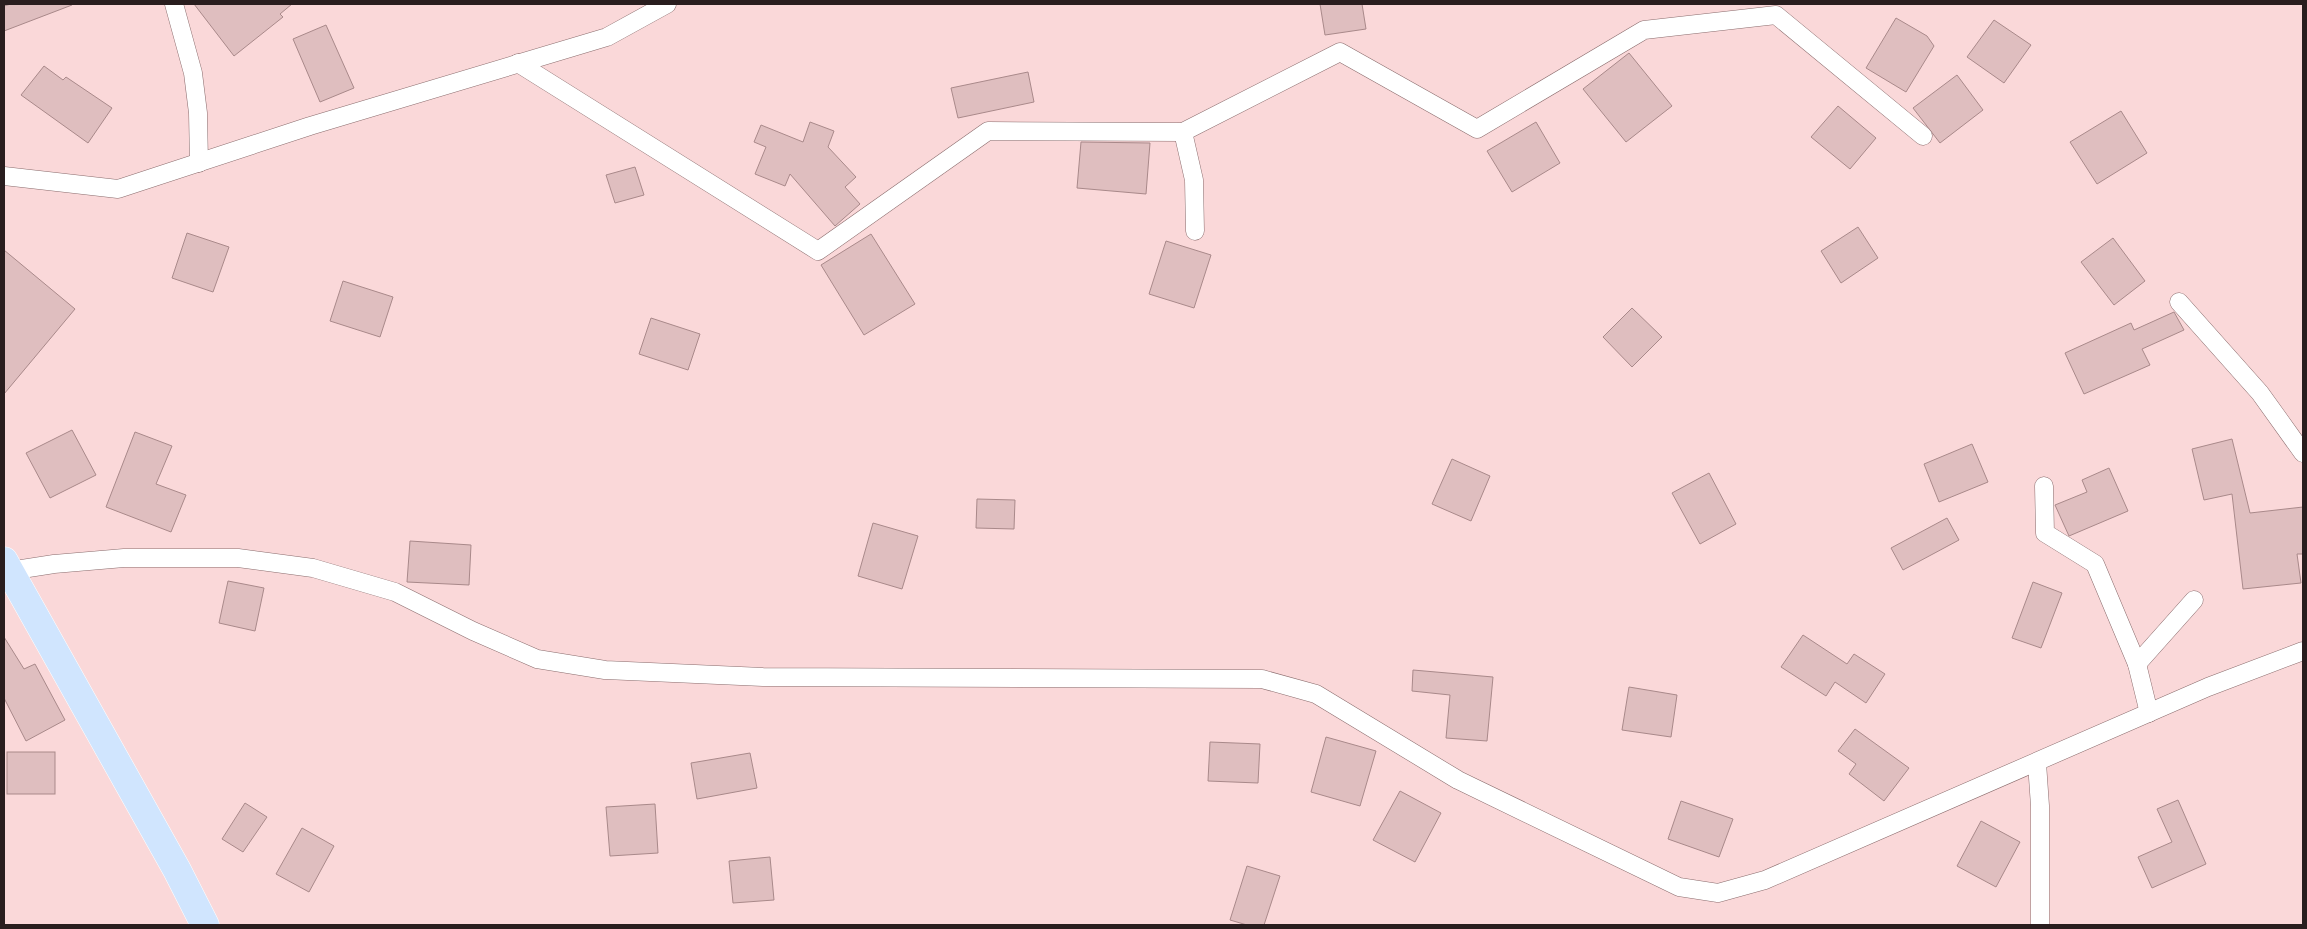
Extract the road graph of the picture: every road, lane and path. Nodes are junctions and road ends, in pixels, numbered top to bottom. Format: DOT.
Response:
graph roads {
  1 [pos="174,4"];
  2 [pos="667,4"];
  3 [pos="518,63"];
  4 [pos="1182,132"];
  5 [pos="1923,136"];
  6 [pos="199,163"];
  7 [pos="4,176"];
  8 [pos="1195,232"];
  9 [pos="2179,302"];
  10 [pos="2303,453"];
  11 [pos="2044,486"];
  12 [pos="6,566"];
  13 [pos="2194,600"];
  14 [pos="2303,651"];
  15 [pos="2137,664"];
  16 [pos="2149,713"];
  17 [pos="2037,763"];
  18 [pos="205,925"];
  19 [pos="2040,925"];
  1 -- 6 [label="street"];
  2 -- 3 [label="street"];
  3 -- 4 [label="street"];
  3 -- 6 [label="street"];
  4 -- 5 [label="street"];
  4 -- 8 [label="street"];
  6 -- 7 [label="street"];
  9 -- 10 [label="street"];
  11 -- 15 [label="street"];
  12 -- 17 [label="street"];
  12 -- 18 [label="main road"];
  13 -- 15 [label="street"];
  14 -- 16 [label="street"];
  15 -- 16 [label="street"];
  16 -- 17 [label="street"];
  17 -- 19 [label="street"];
}
